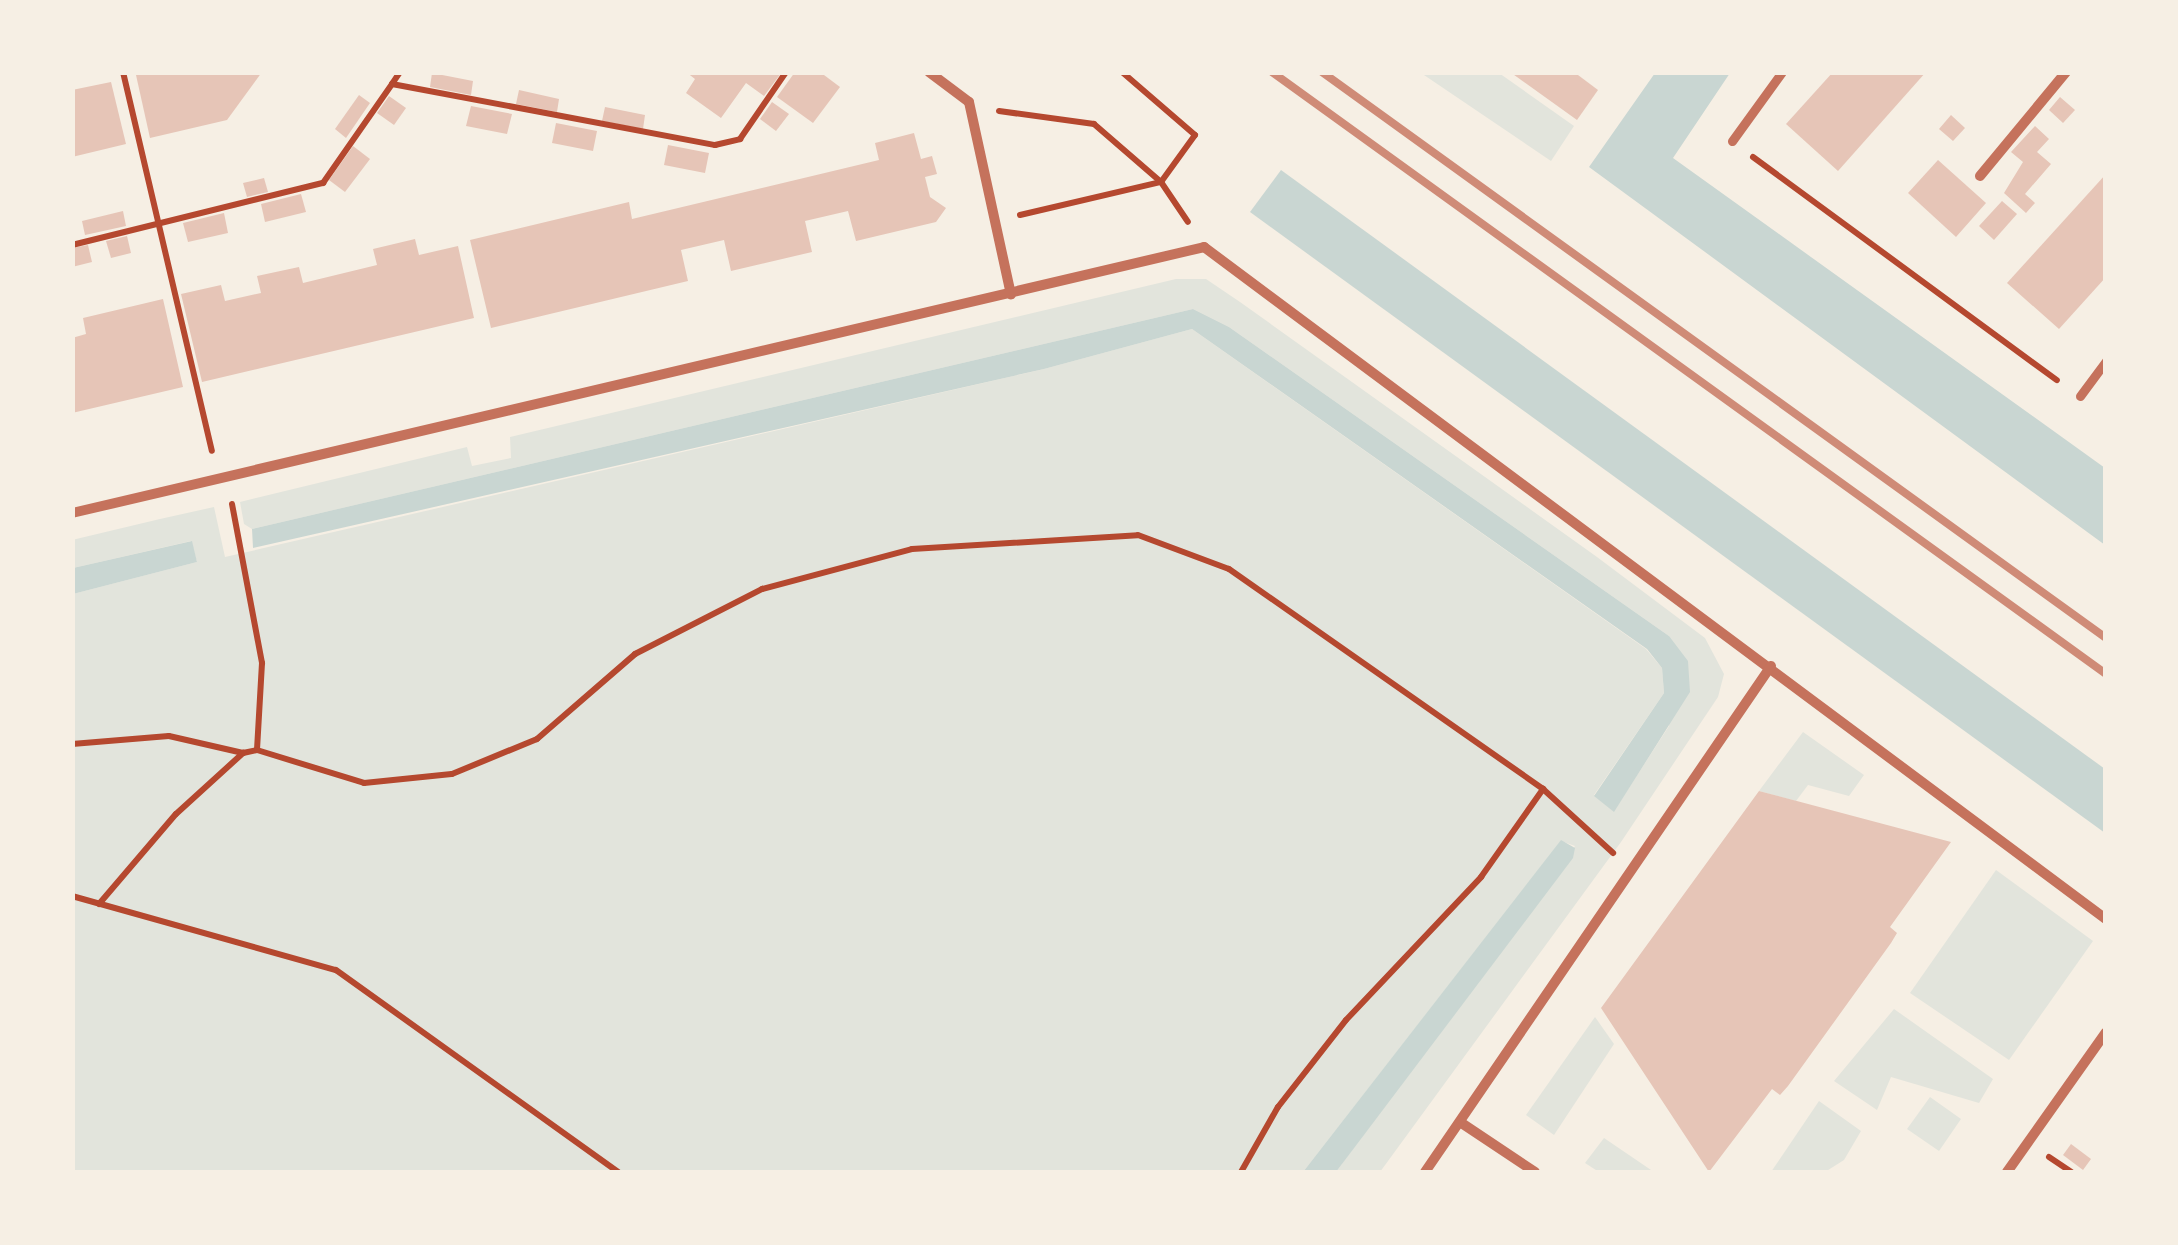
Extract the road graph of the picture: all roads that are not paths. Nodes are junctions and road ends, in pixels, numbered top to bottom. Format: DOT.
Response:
graph roads {
  1 [pos="928,72"];
  2 [pos="1782,72"];
  3 [pos="2066,72"];
  4 [pos="1732,142"];
  5 [pos="1980,176"];
  6 [pos="1011,294"];
  7 [pos="2106,361"];
  8 [pos="2080,396"];
  9 [pos="72,513"];
  10 [pos="1771,666"];
  11 [pos="2106,919"];
  12 [pos="2106,1032"];
  13 [pos="1460,1122"];
  14 [pos="1425,1172"];
  15 [pos="1534,1172"];
  16 [pos="2006,1172"];
  1 -- 6 [label="street"];
  2 -- 4 [label="street"];
  3 -- 5 [label="street"];
  6 -- 9 [label="street"];
  6 -- 10 [label="street"];
  7 -- 8 [label="street"];
  10 -- 11 [label="street"];
  10 -- 13 [label="street"];
  12 -- 16 [label="street"];
  13 -- 14 [label="street"];
  13 -- 15 [label="street"];
}
